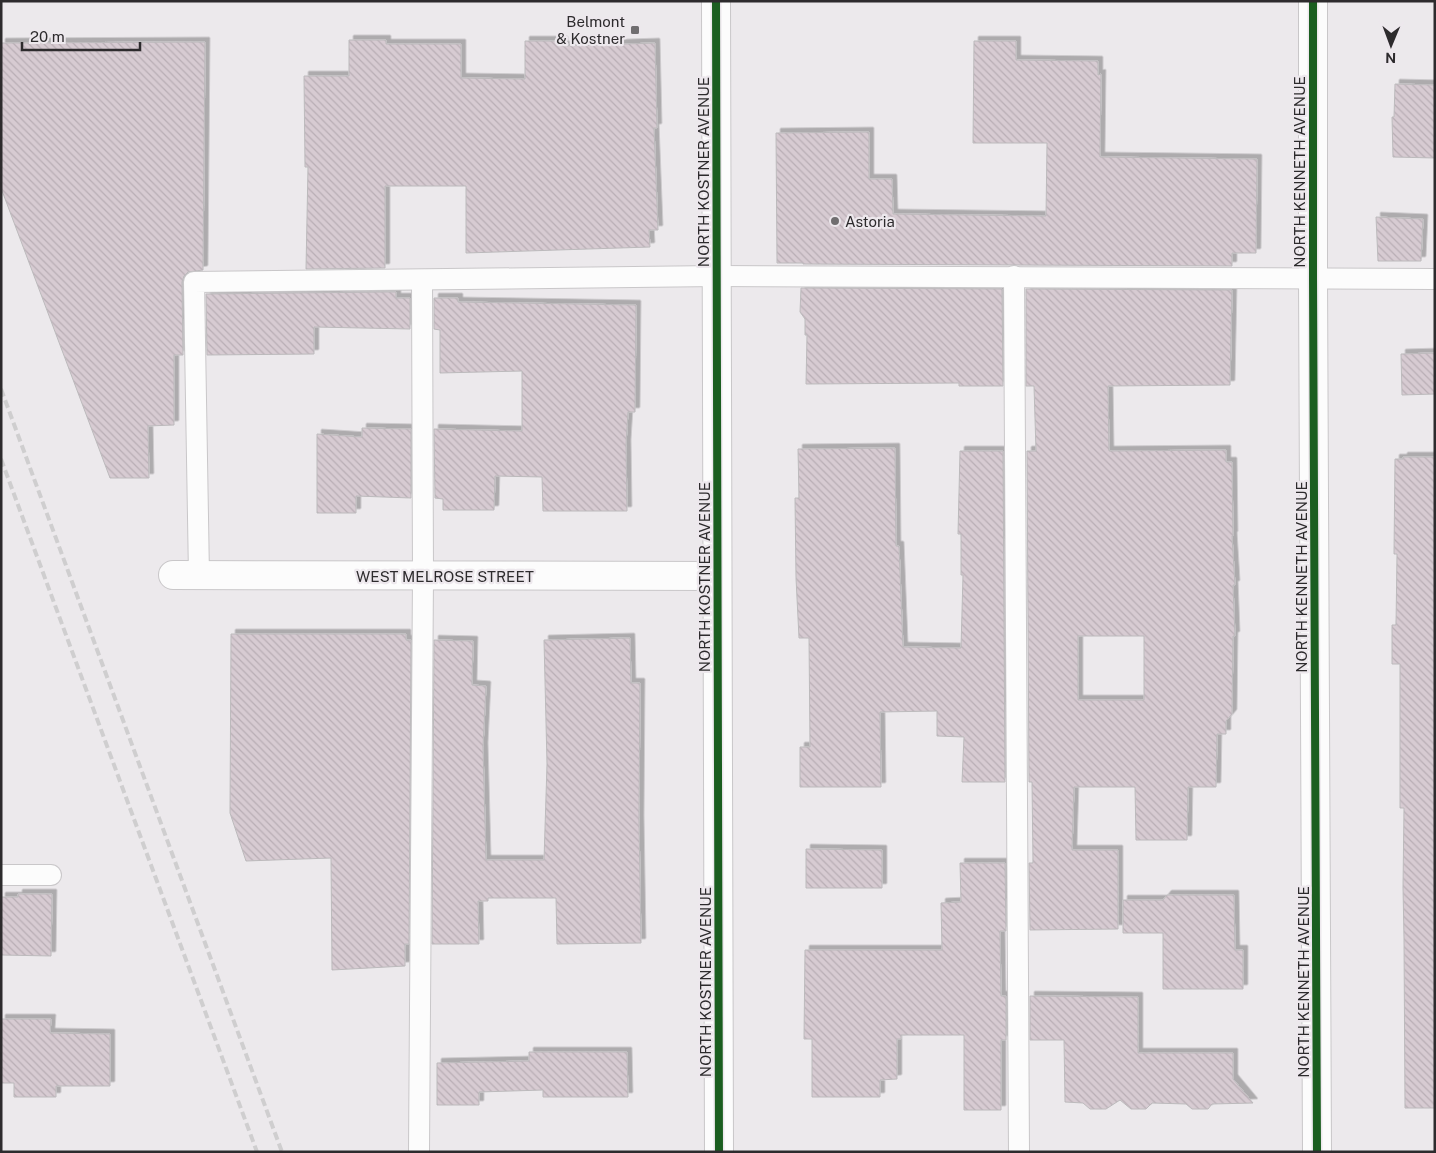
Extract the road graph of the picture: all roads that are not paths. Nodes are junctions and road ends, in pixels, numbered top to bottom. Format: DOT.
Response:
graph roads {
  1 [pos="716,1"];
  2 [pos="1313,1"];
  3 [pos="717,276"];
  4 [pos="1014,276"];
  5 [pos="1313,278"];
  6 [pos="1435,279"];
  7 [pos="422,280"];
  8 [pos="186,576"];
  9 [pos="423,576"];
  10 [pos="717,576"];
  11 [pos="1,875"];
  12 [pos="51,875"];
  13 [pos="419,1152"];
  14 [pos="719,1152"];
  15 [pos="1019,1152"];
  16 [pos="1317,1152"];
  1 -- 3 [label="street, NORTH KOSTNER AVENUE"];
  2 -- 5 [label="street, NORTH KENNETH AVENUE"];
  3 -- 4 [label="lane"];
  3 -- 7 [label="lane"];
  3 -- 10 [label="street, NORTH KOSTNER AVENUE"];
  4 -- 5 [label="lane"];
  4 -- 15 [label="lane"];
  5 -- 6 [label="lane"];
  5 -- 16 [label="street, NORTH KENNETH AVENUE"];
  7 -- 8 [label="lane"];
  7 -- 9 [label="lane"];
  8 -- 9 [label="street, WEST MELROSE STREET"];
  9 -- 10 [label="street, WEST MELROSE STREET"];
  9 -- 13 [label="lane"];
  10 -- 14 [label="street, NORTH KOSTNER AVENUE"];
  11 -- 12 [label="lane"];
}
